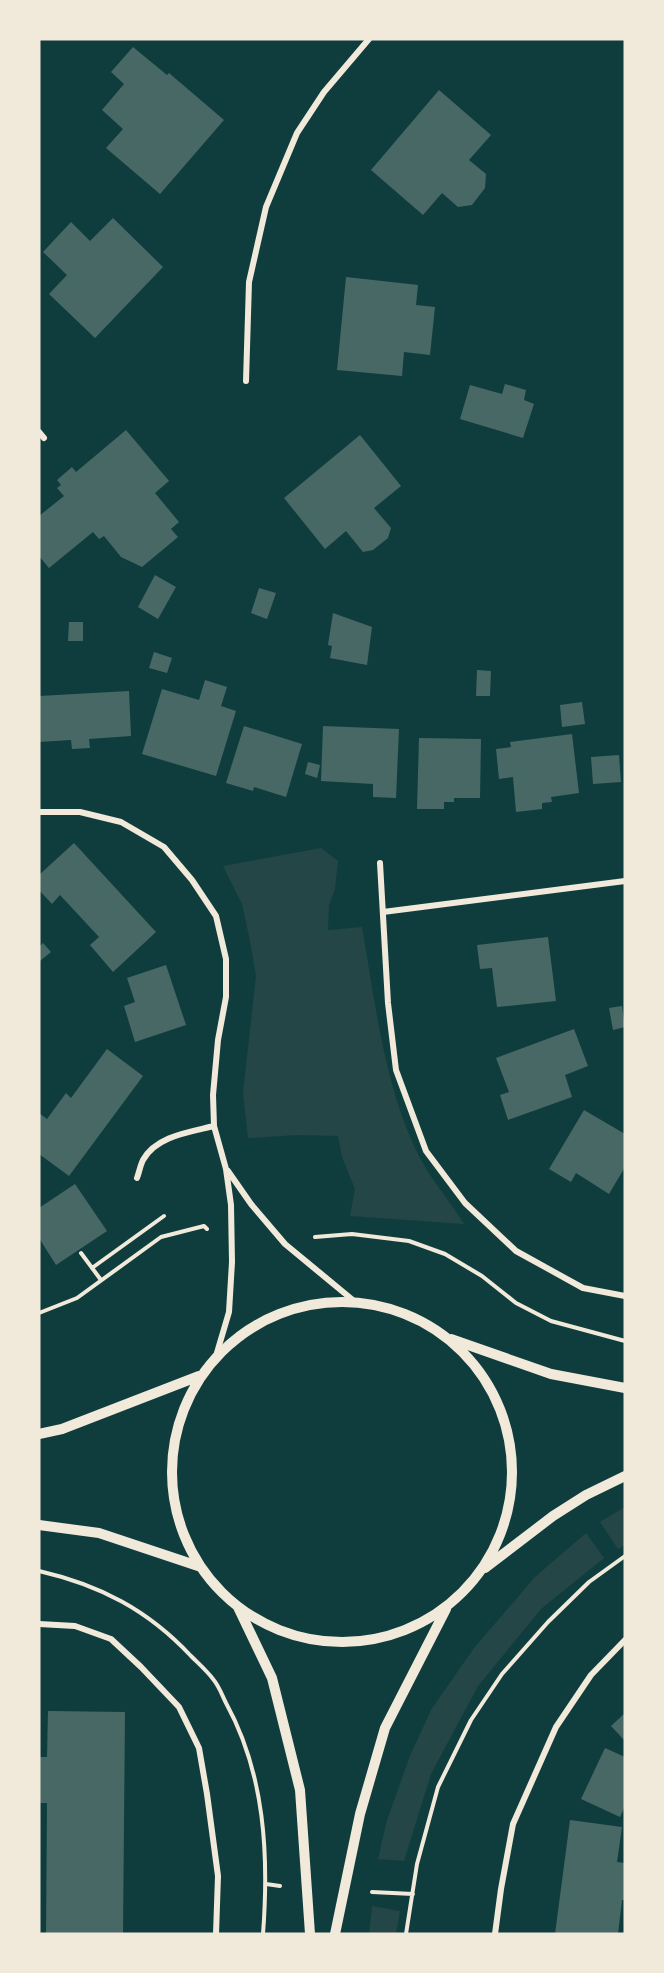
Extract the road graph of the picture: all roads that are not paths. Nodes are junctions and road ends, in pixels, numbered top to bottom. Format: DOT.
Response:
graph roads {
  1 [pos="369,39"];
  2 [pos="246,381"];
  3 [pos="39,432"];
  4 [pos="44,438"];
  5 [pos="39,812"];
  6 [pos="380,863"];
  7 [pos="625,881"];
  8 [pos="383,912"];
  9 [pos="214,1126"];
  10 [pos="226,1169"];
  11 [pos="137,1179"];
  12 [pos="625,1296"];
  13 [pos="354,1301"];
  14 [pos="448,1338"];
  15 [pos="216,1356"];
  16 [pos="199,1376"];
  17 [pos="625,1388"];
  18 [pos="39,1434"];
  19 [pos="625,1476"];
  20 [pos="39,1525"];
  21 [pos="201,1568"];
  22 [pos="482,1570"];
  23 [pos="238,1608"];
  24 [pos="446,1608"];
  25 [pos="39,1624"];
  26 [pos="625,1640"];
  27 [pos="216,1934"];
  28 [pos="310,1934"];
  29 [pos="334,1934"];
  30 [pos="495,1934"];
  1 -- 2 [label="street"];
  3 -- 4 [label="street"];
  5 -- 9 [label="street"];
  6 -- 8 [label="street"];
  7 -- 8 [label="street"];
  8 -- 12 [label="street"];
  9 -- 10 [label="street"];
  9 -- 11 [label="street"];
  10 -- 13 [label="street"];
  10 -- 15 [label="street"];
  13 -- 14 [label="street"];
  13 -- 15 [label="street"];
  14 -- 17 [label="street"];
  14 -- 22 [label="street"];
  15 -- 16 [label="street"];
  16 -- 18 [label="street"];
  16 -- 21 [label="street"];
  19 -- 22 [label="street"];
  20 -- 21 [label="street"];
  21 -- 23 [label="street"];
  22 -- 24 [label="street"];
  23 -- 24 [label="street"];
  23 -- 28 [label="street"];
  24 -- 29 [label="street"];
  25 -- 27 [label="street"];
  26 -- 30 [label="street"];
}
